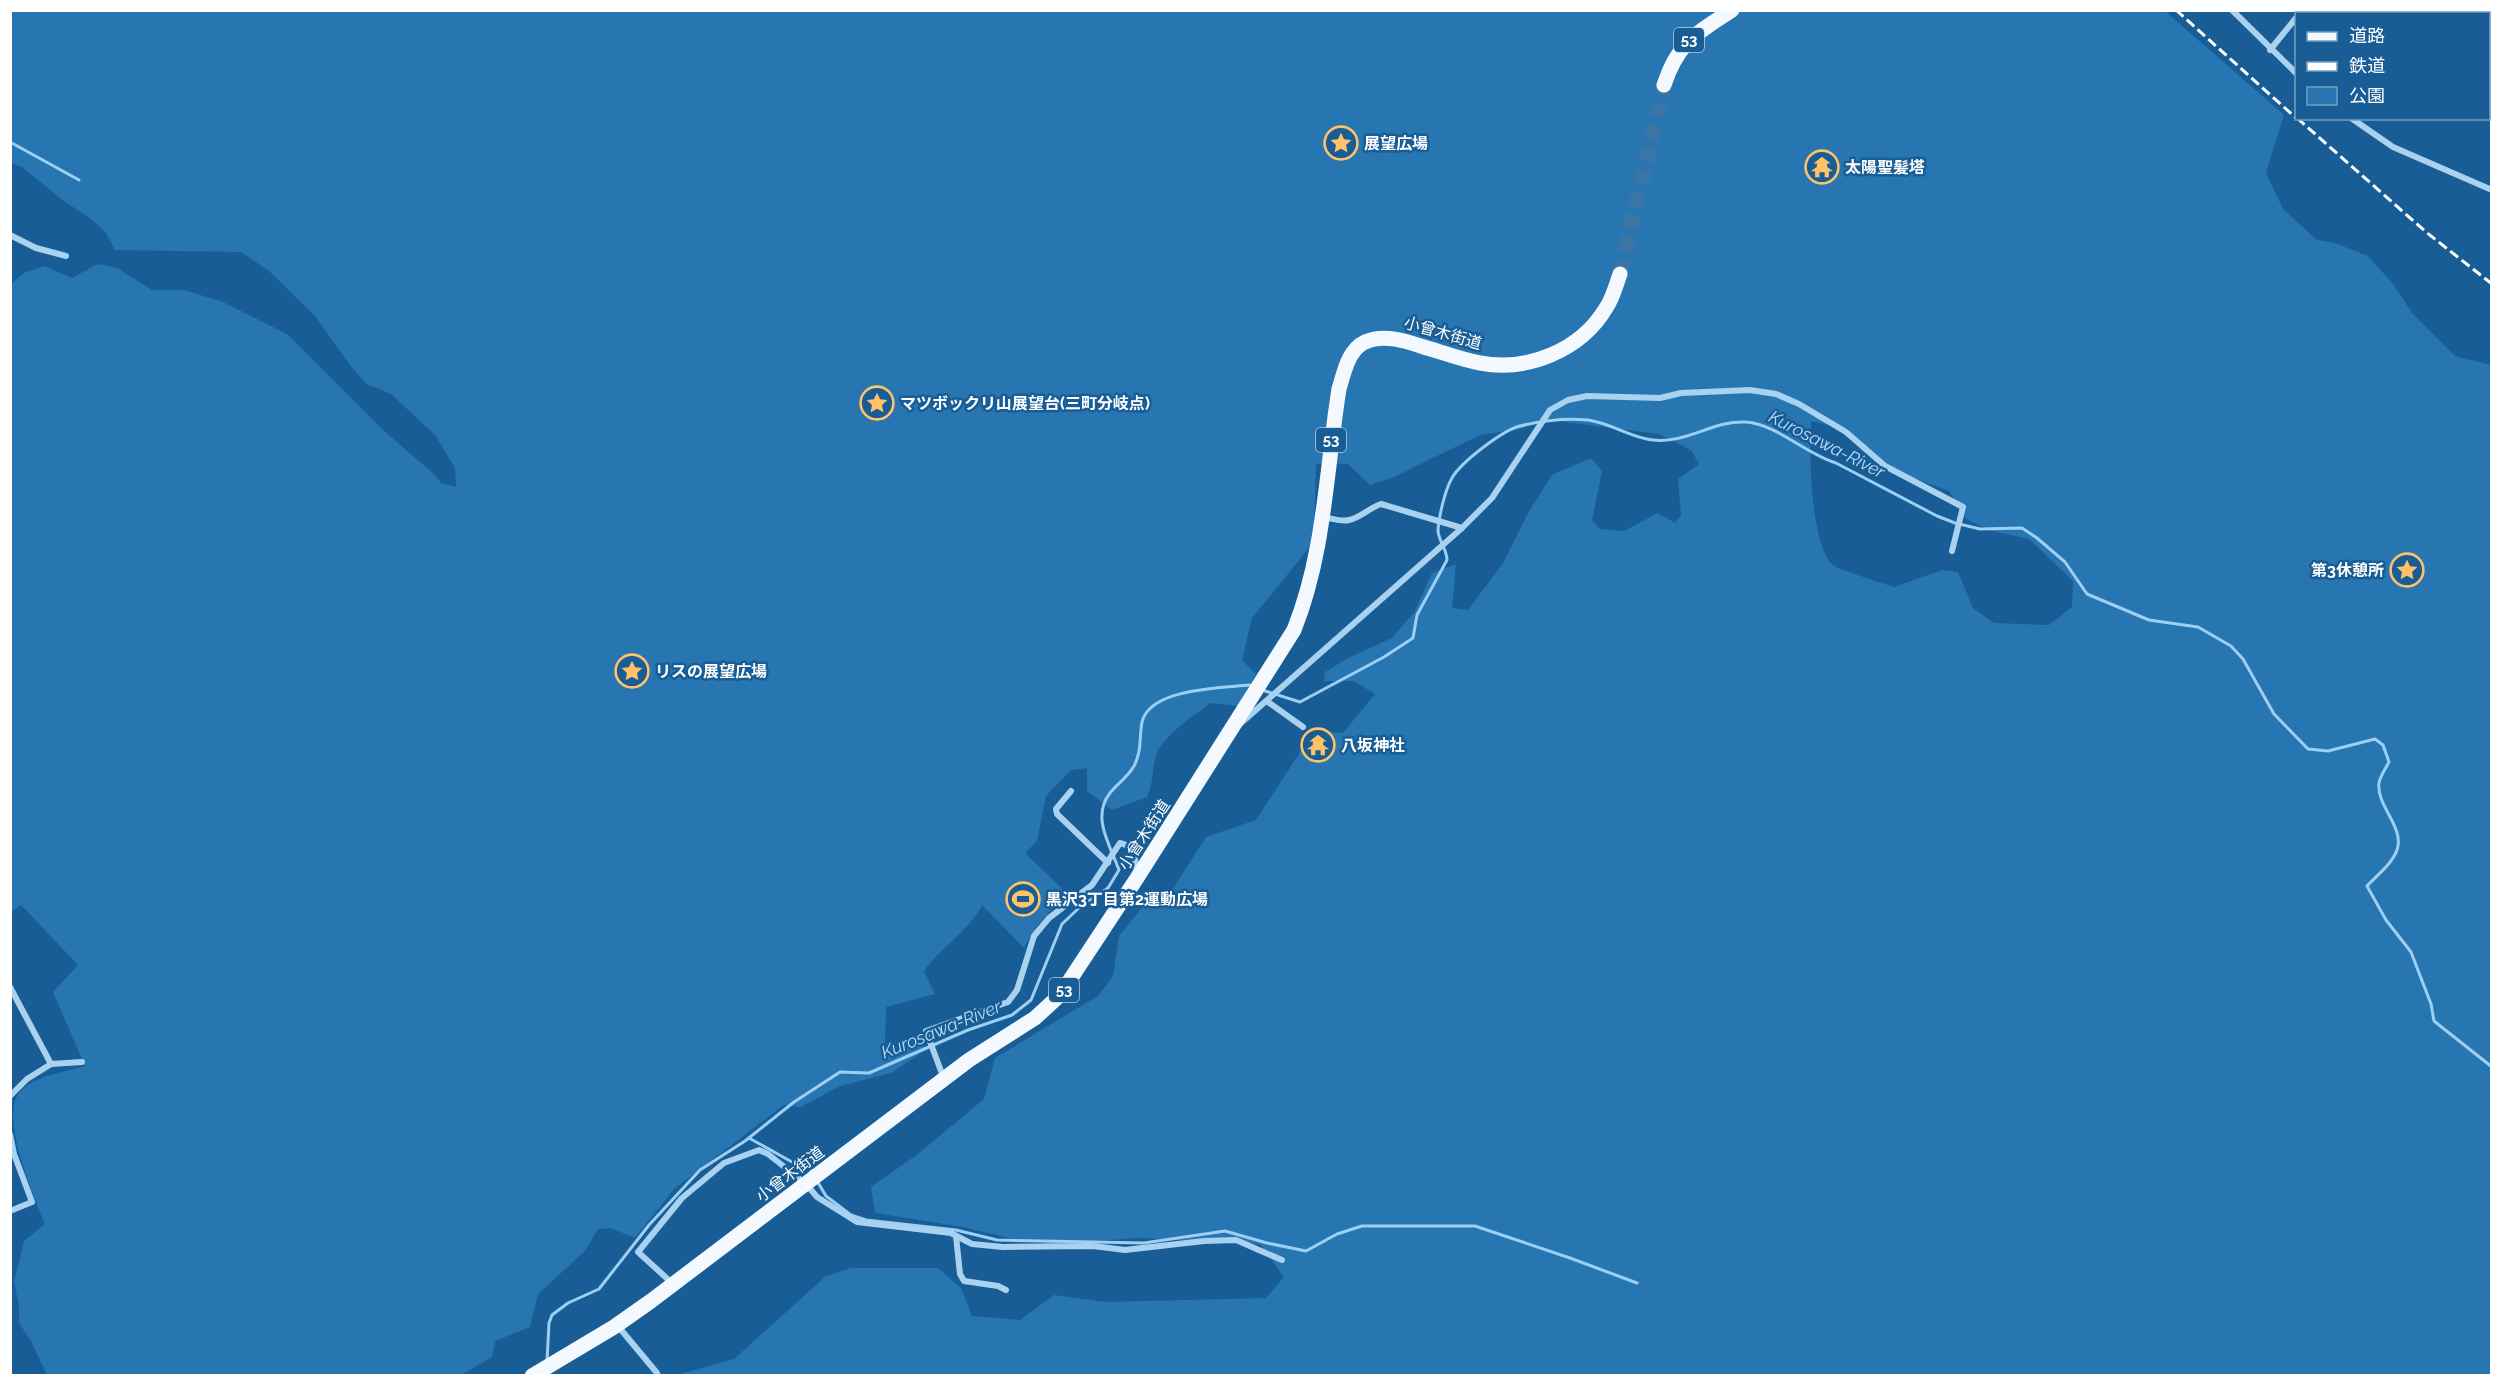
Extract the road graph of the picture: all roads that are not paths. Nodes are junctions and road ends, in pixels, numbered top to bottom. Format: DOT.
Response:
graph roads {
  1 [pos="1732,10"];
  2 [pos="2232,10"];
  3 [pos="2295,19"];
  4 [pos="2271,50"];
  5 [pos="2295,72"];
  6 [pos="1664,85"];
  7 [pos="2355,120"];
  8 [pos="2492,190"];
  9 [pos="10,235"];
  10 [pos="66,256"];
  11 [pos="1620,274"];
  12 [pos="1322,517"];
  13 [pos="1462,528"];
  14 [pos="1952,551"];
  15 [pos="1265,693"];
  16 [pos="1303,727"];
  17 [pos="1071,791"];
  18 [pos="1109,862"];
  19 [pos="1137,878"];
  20 [pos="10,987"];
  21 [pos="82,1062"];
  22 [pos="51,1064"];
  23 [pos="944,1080"];
  24 [pos="10,1096"];
  25 [pos="10,1134"];
  26 [pos="12,1155"];
  27 [pos="812,1179"];
  28 [pos="10,1211"];
  29 [pos="956,1236"];
  30 [pos="1282,1260"];
  31 [pos="673,1284"];
  32 [pos="1006,1290"];
  33 [pos="617,1325"];
  34 [pos="542,1370"];
  35 [pos="657,1373"];
  1 -- 6 [label="main road, 53"];
  2 -- 4 [label="street"];
  3 -- 4 [label="street"];
  4 -- 5 [label="street"];
  7 -- 8 [label="street"];
  9 -- 10 [label="street"];
  11 -- 12 [label="main road, 小曾木街道 / 53"];
  12 -- 13 [label="street"];
  12 -- 15 [label="main road, 小曾木街道 / 53"];
  13 -- 14 [label="street"];
  13 -- 15 [label="street"];
  15 -- 16 [label="street"];
  15 -- 19 [label="main road, 小曾木街道 / 53"];
  17 -- 18 [label="street"];
  18 -- 19 [label="street"];
  18 -- 23 [label="street"];
  19 -- 23 [label="main road, 小曾木街道 / 53"];
  20 -- 22 [label="street"];
  21 -- 22 [label="street"];
  22 -- 24 [label="street"];
  23 -- 27 [label="main road, 小曾木街道 / 53"];
  25 -- 26 [label="street"];
  26 -- 28 [label="street"];
  27 -- 29 [label="street"];
  27 -- 31 [label="main road, 小曾木街道 / 53"];
  27 -- 31 [label="street"];
  29 -- 30 [label="street"];
  29 -- 32 [label="street"];
  31 -- 33 [label="main road, 小曾木街道 / 53"];
  33 -- 34 [label="main road, 小曾木街道 / 53"];
  33 -- 35 [label="street"];
}
